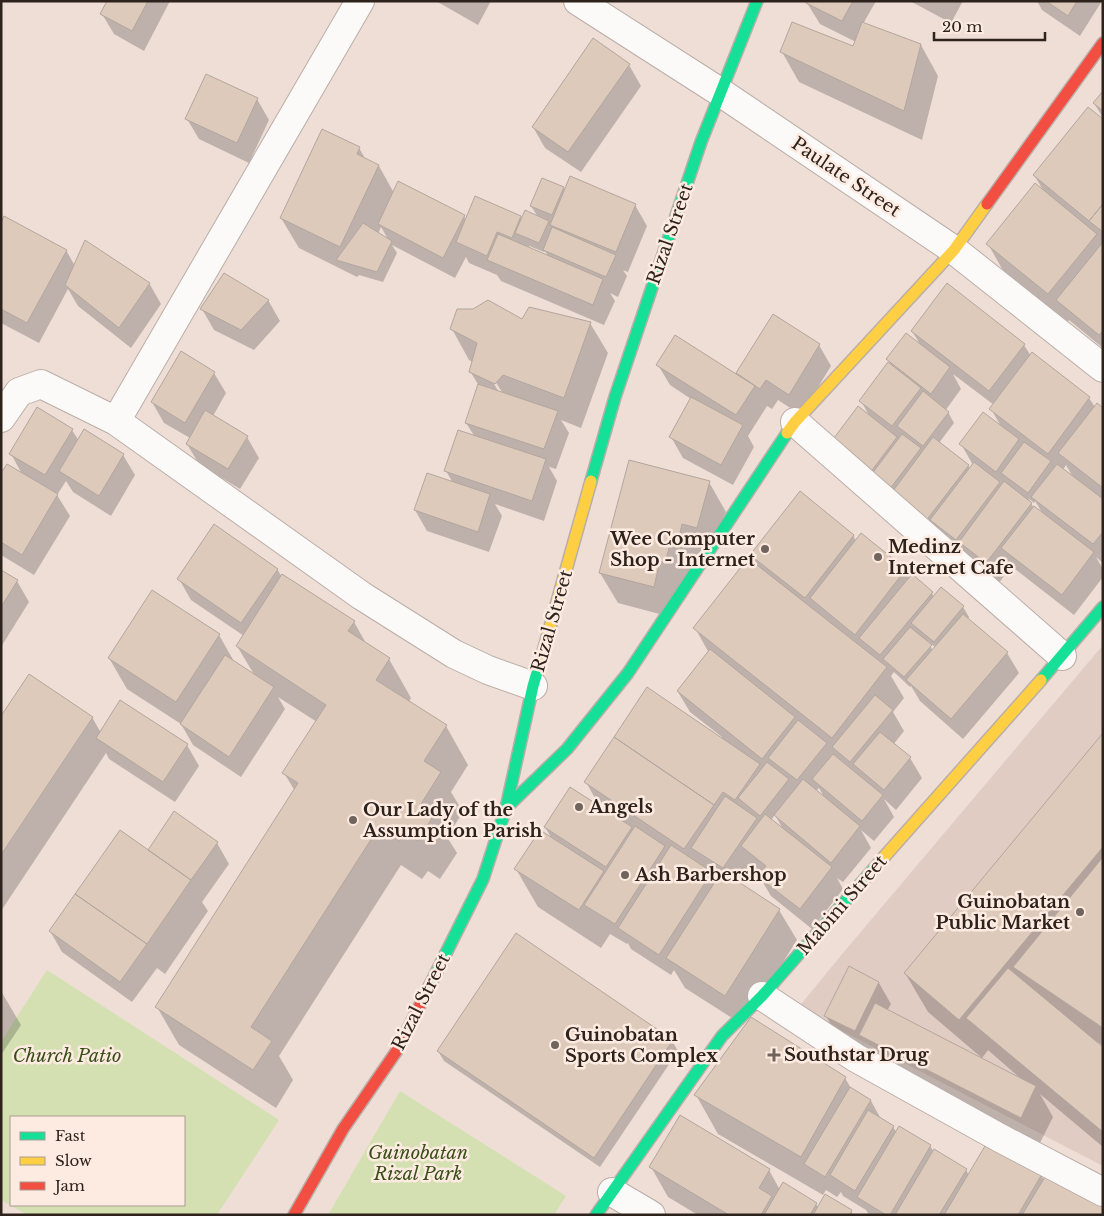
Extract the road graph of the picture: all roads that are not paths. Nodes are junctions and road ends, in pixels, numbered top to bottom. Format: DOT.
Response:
graph roads {
  1 [pos="360,1"];
  2 [pos="578,1"];
  3 [pos="757,1"];
  4 [pos="1103,43"];
  5 [pos="720,92"];
  6 [pos="954,250"];
  7 [pos="1103,368"];
  8 [pos="1,418"];
  9 [pos="116,421"];
  10 [pos="795,422"];
  11 [pos="1103,607"];
  12 [pos="1062,656"];
  13 [pos="533,686"];
  14 [pos="506,808"];
  15 [pos="762,996"];
  16 [pos="612,1192"];
  17 [pos="1103,1192"];
  18 [pos="294,1215"];
  19 [pos="596,1215"];
  20 [pos="651,1215"];
  1 -- 9 [label="street"];
  2 -- 5 [label="street, Paulate Street"];
  3 -- 5 [label="street, Rizal Street"];
  4 -- 6 [label="street"];
  5 -- 6 [label="street, Paulate Street"];
  5 -- 13 [label="street, Rizal Street"];
  6 -- 7 [label="street, Paulate Street"];
  6 -- 10 [label="street"];
  8 -- 9 [label="street"];
  9 -- 13 [label="street"];
  10 -- 12 [label="street"];
  10 -- 14 [label="street"];
  11 -- 12 [label="street, Mabini Street"];
  12 -- 15 [label="street, Mabini Street"];
  13 -- 14 [label="street, Rizal Street"];
  14 -- 18 [label="street, Rizal Street"];
  15 -- 16 [label="street, Mabini Street"];
  15 -- 17 [label="street"];
  16 -- 19 [label="street, Mabini Street"];
  16 -- 20 [label="street"];
}
